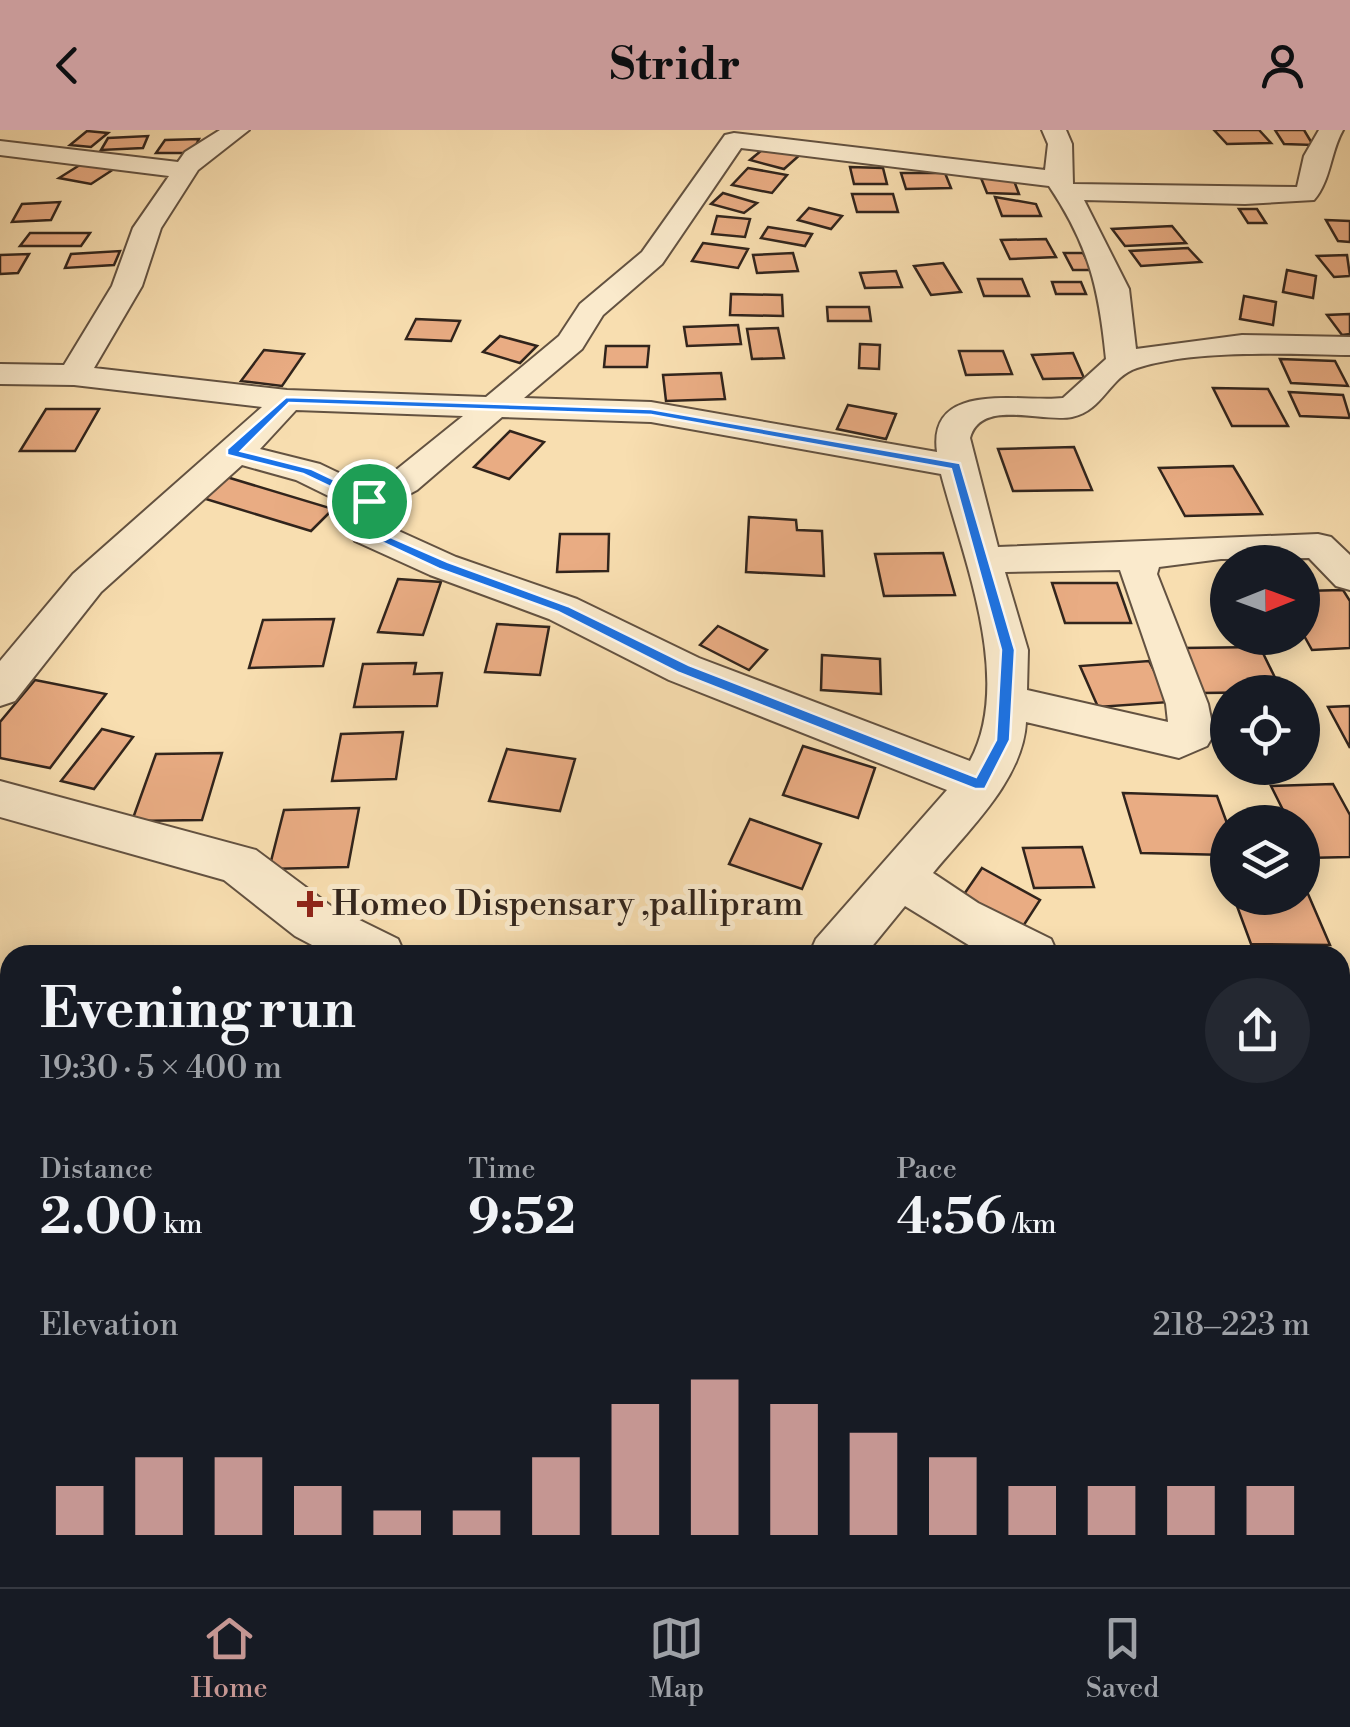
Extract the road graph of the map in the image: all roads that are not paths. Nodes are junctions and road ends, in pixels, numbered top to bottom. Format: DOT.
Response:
graph roads {
  1 [pos="237,130"];
  2 [pos="1054,130"];
  3 [pos="1332,130"];
  4 [pos="0,148"];
  5 [pos="185,170"];
  6 [pos="1061,186"];
  7 [pos="1350,346"];
  8 [pos="1122,362"];
  9 [pos="0,374"];
  10 [pos="74,375"];
  11 [pos="286,400"];
  12 [pos="494,407"];
  13 [pos="231,452"];
  14 [pos="956,466"];
  15 [pos="369,501"];
  16 [pos="1142,556"];
  17 [pos="984,560"];
  18 [pos="1350,577"];
  19 [pos="0,690"];
  20 [pos="1006,701"];
  21 [pos="980,784"];
  22 [pos="0,798"];
  23 [pos="901,876"];
  24 [pos="361,945"];
  25 [pos="842,945"];
  26 [pos="1013,945"];
  1 -- 5 [label="street"];
  2 -- 6 [label="street"];
  3 -- 6 [label="street"];
  4 -- 5 [label="street"];
  5 -- 10 [label="street"];
  6 -- 8 [label="street"];
  6 -- 12 [label="street"];
  7 -- 8 [label="street"];
  8 -- 14 [label="street"];
  9 -- 10 [label="street"];
  10 -- 11 [label="street"];
  11 -- 12 [label="street"];
  11 -- 13 [label="street"];
  12 -- 14 [label="street"];
  12 -- 15 [label="street"];
  13 -- 15 [label="street"];
  13 -- 19 [label="street"];
  14 -- 17 [label="street"];
  15 -- 21 [label="street"];
  16 -- 17 [label="street"];
  16 -- 18 [label="street"];
  16 -- 20 [label="street"];
  17 -- 20 [label="street"];
  20 -- 21 [label="street"];
  21 -- 23 [label="street"];
  22 -- 24 [label="street"];
  23 -- 25 [label="street"];
  23 -- 26 [label="street"];
}
